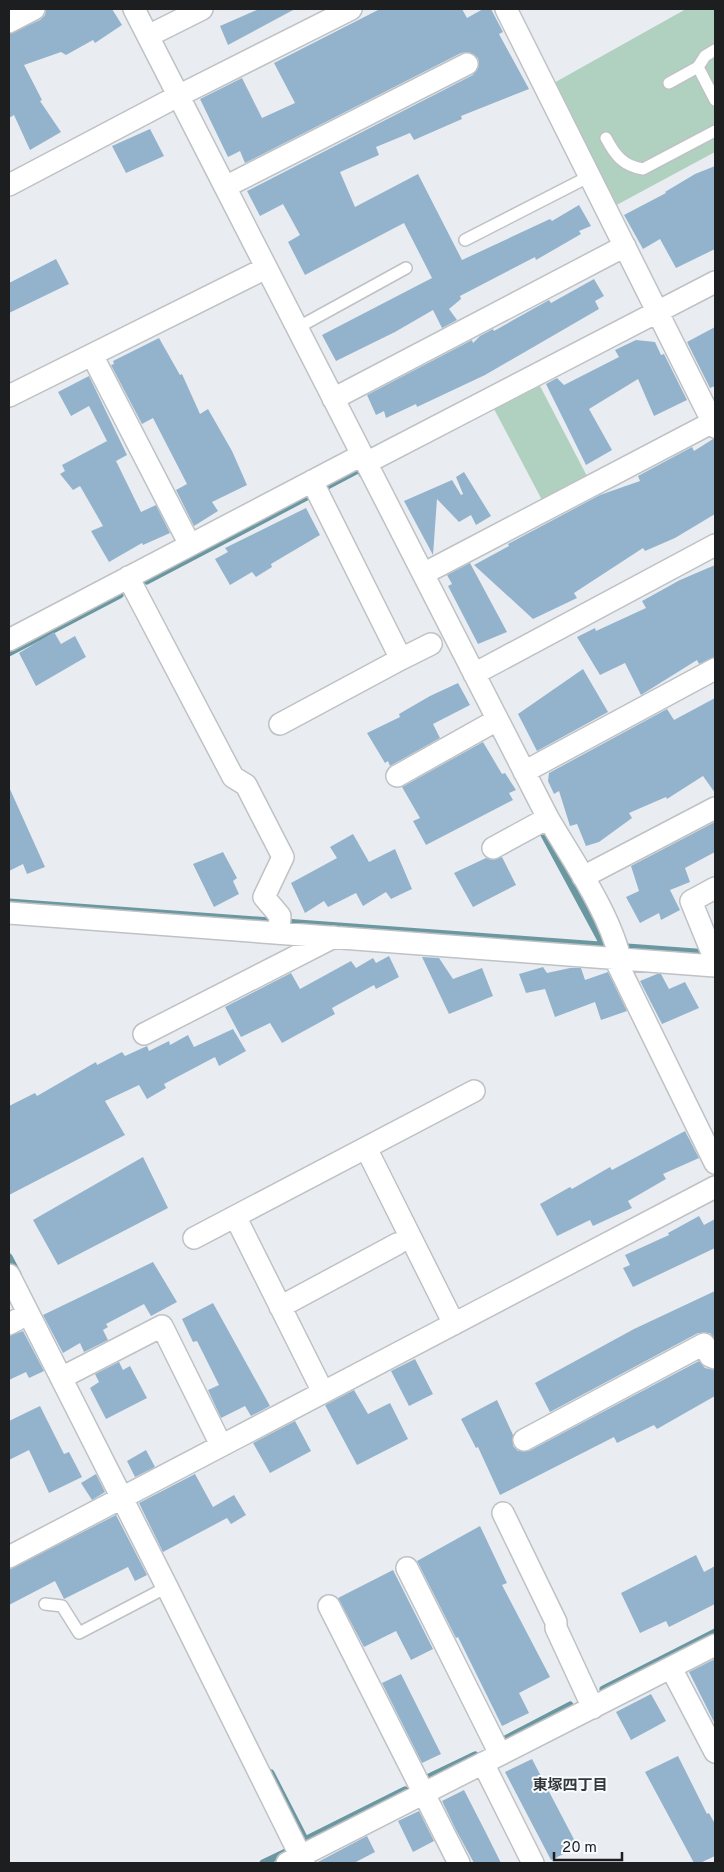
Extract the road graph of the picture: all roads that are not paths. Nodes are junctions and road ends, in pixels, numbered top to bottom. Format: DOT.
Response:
graph roads {
  1 [pos="34,9"];
  2 [pos="134,9"];
  3 [pos="202,9"];
  4 [pos="351,9"];
  5 [pos="506,9"];
  6 [pos="9,22"];
  7 [pos="148,36"];
  8 [pos="715,50"];
  9 [pos="467,64"];
  10 [pos="698,67"];
  11 [pos="669,83"];
  12 [pos="178,96"];
  13 [pos="715,100"];
  14 [pos="715,131"];
  15 [pos="606,138"];
  16 [pos="590,176"];
  17 [pos="9,185"];
  18 [pos="225,187"];
  19 [pos="465,240"];
  20 [pos="625,246"];
  21 [pos="266,268"];
  22 [pos="406,268"];
  23 [pos="715,282"];
  24 [pos="658,311"];
  25 [pos="297,328"];
  26 [pos="92,355"];
  27 [pos="9,396"];
  28 [pos="333,399"];
  29 [pos="714,424"];
  30 [pos="364,459"];
  31 [pos="312,481"];
  32 [pos="190,545"];
  33 [pos="715,545"];
  34 [pos="423,574"];
  35 [pos="128,577"];
  36 [pos="9,640"];
  37 [pos="431,644"];
  38 [pos="401,659"];
  39 [pos="715,669"];
  40 [pos="474,674"];
  41 [pos="497,720"];
  42 [pos="280,724"];
  43 [pos="524,772"];
  44 [pos="397,776"];
  45 [pos="715,808"];
  46 [pos="548,818"];
  47 [pos="493,848"];
  48 [pos="583,877"];
  49 [pos="715,888"];
  50 [pos="9,913"];
  51 [pos="280,925"];
  52 [pos="334,937"];
  53 [pos="617,950"];
  54 [pos="714,958"];
  55 [pos="144,1034"];
  56 [pos="474,1091"];
  57 [pos="366,1148"];
  58 [pos="715,1163"];
  59 [pos="715,1187"];
  60 [pos="236,1218"];
  61 [pos="194,1238"];
  62 [pos="397,1244"];
  63 [pos="9,1275"];
  64 [pos="280,1307"];
  65 [pos="28,1314"];
  66 [pos="9,1324"];
  67 [pos="454,1324"];
  68 [pos="715,1358"];
  69 [pos="61,1378"];
  70 [pos="323,1392"];
  71 [pos="524,1440"];
  72 [pos="221,1445"];
  73 [pos="122,1498"];
  74 [pos="502,1513"];
  75 [pos="9,1557"];
  76 [pos="407,1568"];
  77 [pos="167,1587"];
  78 [pos="45,1604"];
  79 [pos="329,1606"];
  80 [pos="715,1645"];
  81 [pos="671,1668"];
  82 [pos="593,1708"];
  83 [pos="715,1752"];
  84 [pos="491,1759"];
  85 [pos="423,1793"];
  86 [pos="297,1861"];
  87 [pos="459,1863"];
  88 [pos="533,1863"];
  1 -- 6 [label="street"];
  2 -- 7 [label="street"];
  3 -- 7 [label="street"];
  4 -- 12 [label="street"];
  5 -- 16 [label="street"];
  7 -- 12 [label="street"];
  8 -- 10 [label="lane"];
  9 -- 18 [label="street"];
  10 -- 11 [label="lane"];
  10 -- 13 [label="lane"];
  12 -- 17 [label="street"];
  12 -- 18 [label="street"];
  14 -- 15 [label="lane"];
  16 -- 19 [label="lane"];
  16 -- 20 [label="street"];
  18 -- 21 [label="street"];
  20 -- 24 [label="street"];
  20 -- 28 [label="street"];
  21 -- 25 [label="street"];
  21 -- 26 [label="street"];
  22 -- 25 [label="lane"];
  23 -- 24 [label="street"];
  24 -- 29 [label="street"];
  24 -- 30 [label="street"];
  25 -- 28 [label="street"];
  26 -- 27 [label="street"];
  26 -- 32 [label="street"];
  28 -- 30 [label="street"];
  29 -- 34 [label="street"];
  30 -- 31 [label="street"];
  30 -- 34 [label="street"];
  31 -- 32 [label="street"];
  31 -- 38 [label="street"];
  32 -- 35 [label="street"];
  33 -- 40 [label="street"];
  34 -- 40 [label="street"];
  35 -- 36 [label="street"];
  35 -- 51 [label="street"];
  37 -- 38 [label="street"];
  38 -- 42 [label="street"];
  39 -- 43 [label="street"];
  40 -- 41 [label="street"];
  41 -- 43 [label="street"];
  41 -- 44 [label="street"];
  43 -- 46 [label="street"];
  45 -- 48 [label="street"];
  46 -- 47 [label="street"];
  46 -- 48 [label="street"];
  48 -- 53 [label="street"];
  49 -- 54 [label="street"];
  50 -- 51 [label="street"];
  51 -- 52 [label="street"];
  52 -- 53 [label="street"];
  52 -- 55 [label="street"];
  53 -- 54 [label="street"];
  53 -- 58 [label="street"];
  56 -- 57 [label="street"];
  57 -- 60 [label="street"];
  57 -- 67 [label="street"];
  59 -- 67 [label="street"];
  60 -- 61 [label="street"];
  60 -- 64 [label="street"];
  62 -- 64 [label="street"];
  63 -- 65 [label="street"];
  64 -- 70 [label="street"];
  65 -- 66 [label="street"];
  65 -- 69 [label="street"];
  67 -- 70 [label="street"];
  68 -- 71 [label="street"];
  69 -- 72 [label="street"];
  69 -- 73 [label="street"];
  70 -- 72 [label="street"];
  72 -- 73 [label="street"];
  73 -- 75 [label="street"];
  73 -- 77 [label="street"];
  74 -- 82 [label="street"];
  76 -- 84 [label="street"];
  77 -- 78 [label="lane"];
  77 -- 86 [label="street"];
  79 -- 85 [label="street"];
  80 -- 81 [label="street"];
  81 -- 82 [label="street"];
  81 -- 83 [label="street"];
  82 -- 84 [label="street"];
  84 -- 85 [label="street"];
  84 -- 88 [label="street"];
  85 -- 86 [label="street"];
  85 -- 87 [label="street"];
}
